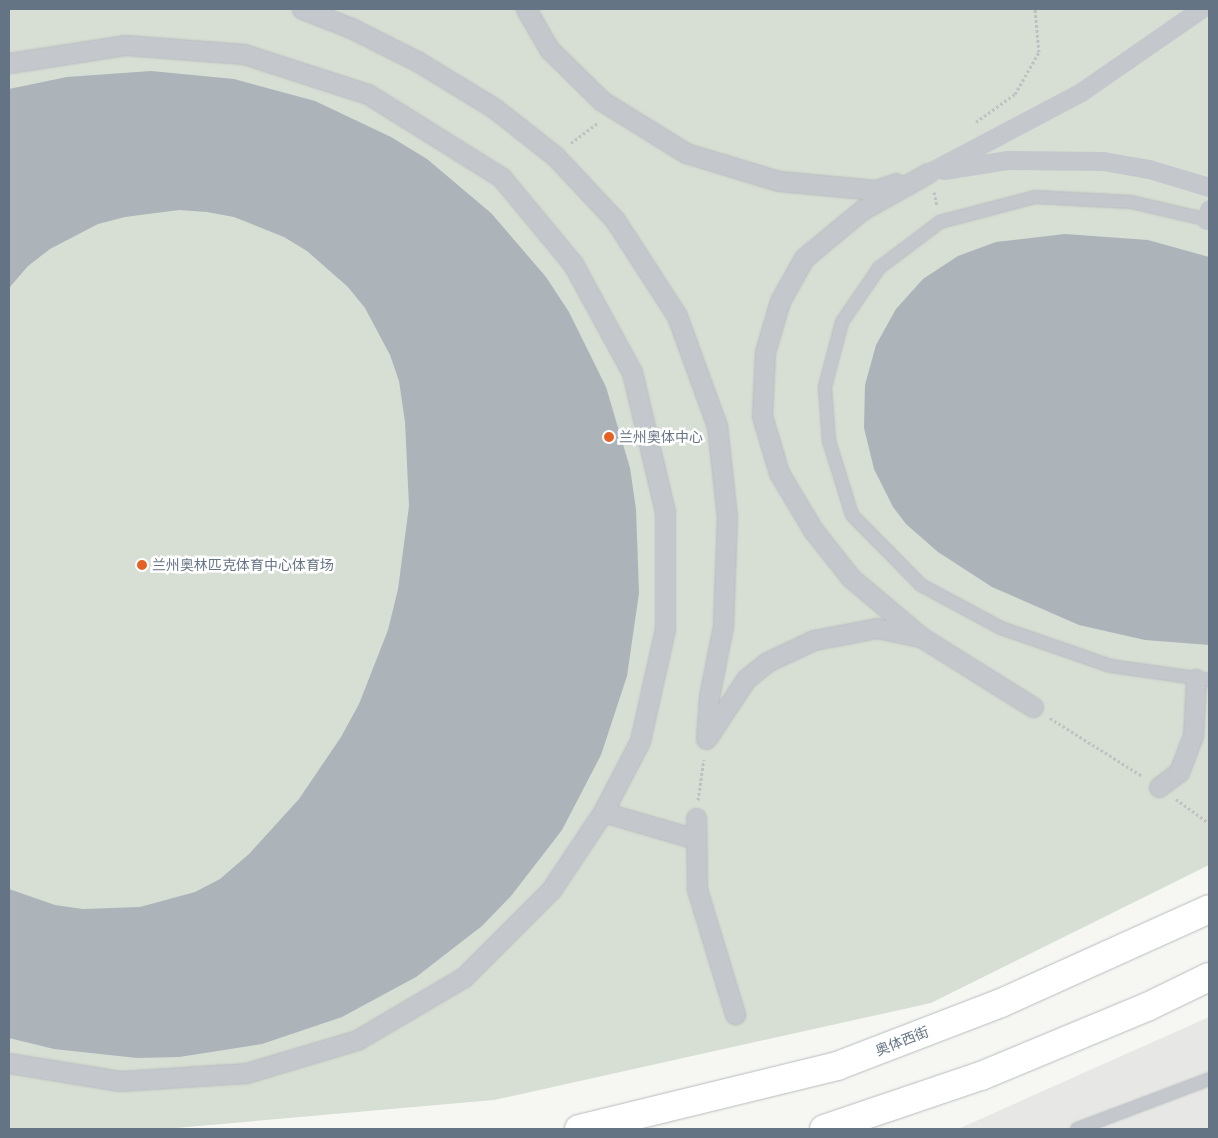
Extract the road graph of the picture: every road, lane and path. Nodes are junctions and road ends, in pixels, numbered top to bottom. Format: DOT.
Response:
graph roads {
  1 [pos="302,9"];
  2 [pos="526,9"];
  3 [pos="1035,9"];
  4 [pos="1201,9"];
  5 [pos="9,63"];
  6 [pos="616,109"];
  7 [pos="967,128"];
  8 [pos="555,156"];
  9 [pos="931,179"];
  10 [pos="1209,187"];
  11 [pos="1208,216"];
  12 [pos="940,222"];
  13 [pos="921,637"];
  14 [pos="1203,679"];
  15 [pos="1033,707"];
  16 [pos="706,738"];
  17 [pos="1159,787"];
  18 [pos="603,812"];
  19 [pos="696,818"];
  20 [pos="1209,823"];
  21 [pos="696,839"];
  22 [pos="1209,909"];
  23 [pos="1209,977"];
  24 [pos="735,1014"];
  25 [pos="9,1063"];
  26 [pos="1209,1079"];
  27 [pos="579,1129"];
  28 [pos="824,1129"];
  29 [pos="1077,1129"];
  1 -- 8 [label="street"];
  2 -- 6 [label="street"];
  3 -- 7 [label="path"];
  4 -- 9 [label="street, bridge"];
  5 -- 18 [label="street"];
  6 -- 8 [label="path"];
  6 -- 9 [label="street"];
  8 -- 16 [label="street"];
  9 -- 10 [label="street, bridge"];
  9 -- 12 [label="path"];
  9 -- 13 [label="street"];
  11 -- 12 [label="lane"];
  12 -- 14 [label="lane"];
  13 -- 15 [label="street"];
  13 -- 16 [label="street"];
  14 -- 17 [label="street"];
  15 -- 17 [label="path"];
  16 -- 19 [label="path"];
  17 -- 20 [label="path"];
  18 -- 21 [label="street"];
  18 -- 25 [label="street"];
  19 -- 21 [label="street"];
  21 -- 24 [label="street"];
  22 -- 27 [label="main road, 奥体西街"];
  23 -- 28 [label="main road"];
  26 -- 29 [label="lane"];
}
